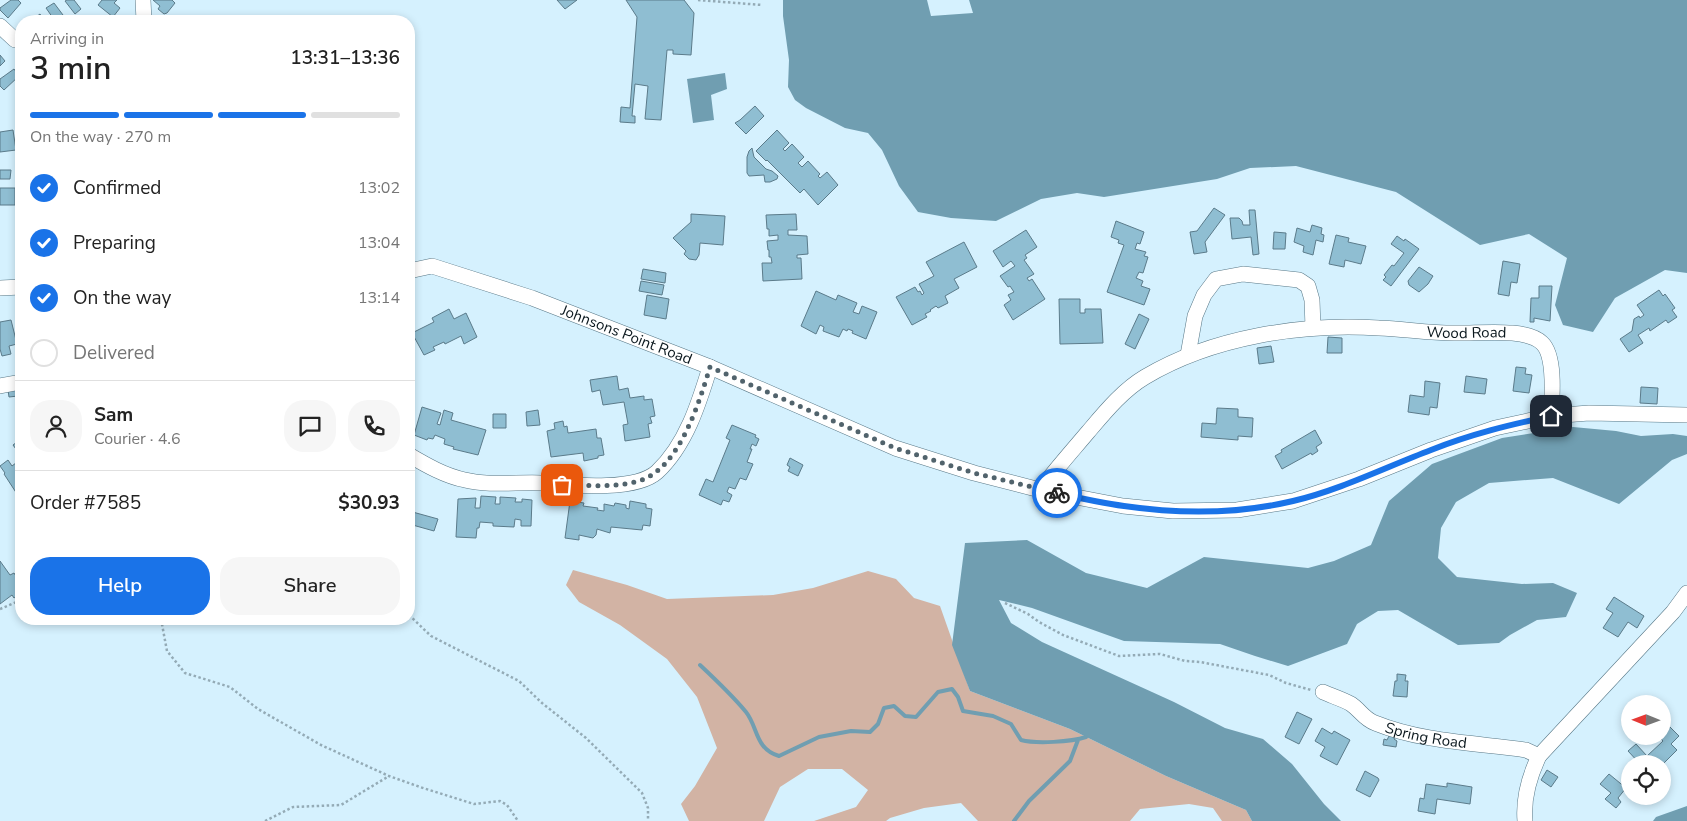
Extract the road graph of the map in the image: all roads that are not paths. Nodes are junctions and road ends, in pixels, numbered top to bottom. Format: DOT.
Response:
graph roads {
  1 [pos="143,0"];
  2 [pos="144,15"];
  3 [pos="0,26"];
  4 [pos="15,40"];
  5 [pos="415,270"];
  6 [pos="15,287"];
  7 [pos="0,288"];
  8 [pos="1313,328"];
  9 [pos="1188,355"];
  10 [pos="710,367"];
  11 [pos="15,383"];
  12 [pos="0,386"];
  13 [pos="1687,415"];
  14 [pos="1551,416"];
  15 [pos="415,459"];
  16 [pos="1040,490"];
  17 [pos="1687,593"];
  18 [pos="1322,692"];
  19 [pos="1539,756"];
  20 [pos="1525,821"];
  1 -- 2 [label="street"];
  3 -- 4 [label="street"];
  5 -- 10 [label="street, Johnsons Point Road"];
  6 -- 7 [label="street"];
  8 -- 9 [label="street, Wood Road"];
  8 -- 9 [label="street"];
  8 -- 14 [label="street, Wood Road"];
  9 -- 16 [label="street, Wood Road"];
  10 -- 15 [label="street"];
  10 -- 16 [label="street, Johnsons Point Road"];
  11 -- 12 [label="street"];
  13 -- 14 [label="street, Johnsons Point Road"];
  14 -- 16 [label="street, Johnsons Point Road"];
  17 -- 19 [label="street"];
  18 -- 19 [label="street, Spring Road"];
  19 -- 20 [label="street"];
}
